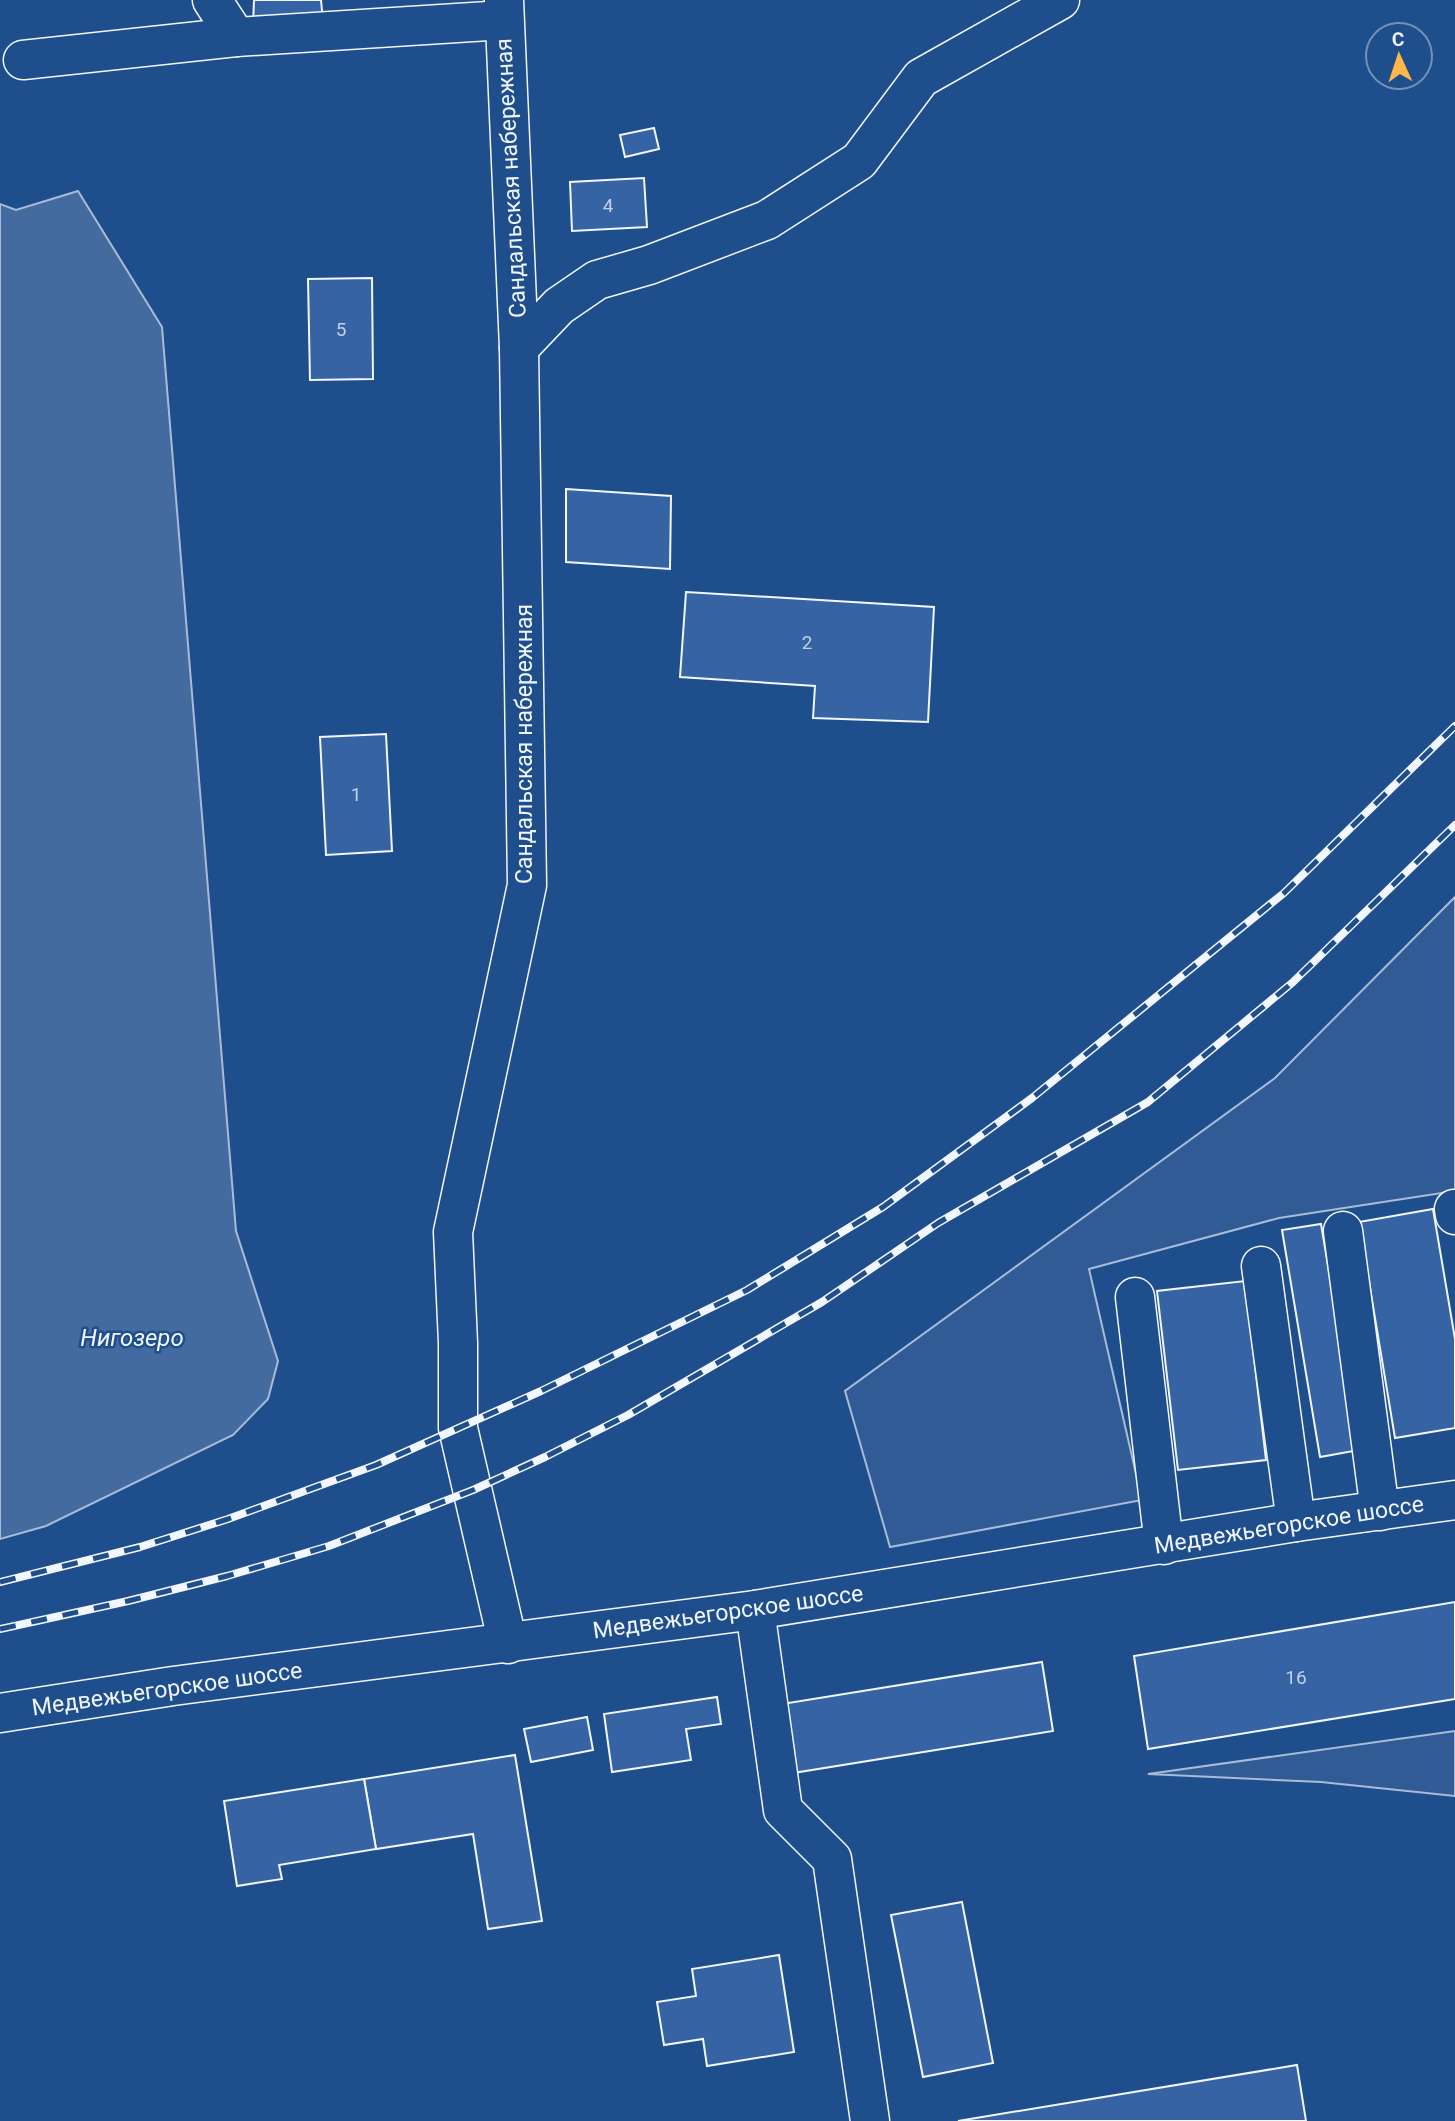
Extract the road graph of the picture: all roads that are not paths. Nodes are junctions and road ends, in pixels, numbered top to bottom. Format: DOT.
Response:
graph roads {
  1 [pos="212,0"];
  2 [pos="1060,0"];
  3 [pos="504,10"];
  4 [pos="236,37"];
  5 [pos="23,60"];
  6 [pos="519,348"];
  7 [pos="1343,1231"];
  8 [pos="1261,1266"];
  9 [pos="1135,1297"];
  10 [pos="1455,1500"];
  11 [pos="1380,1511"];
  12 [pos="1296,1522"];
  13 [pos="1164,1545"];
  14 [pos="755,1610"];
  15 [pos="508,1644"];
  16 [pos="0,1713"];
  17 [pos="870,2121"];
  1 -- 4 [label="street"];
  2 -- 6 [label="street"];
  3 -- 4 [label="street"];
  3 -- 6 [label="street, Сандальская набережная"];
  4 -- 5 [label="street"];
  6 -- 15 [label="street, Сандальская набережная"];
  7 -- 11 [label="street"];
  8 -- 12 [label="street"];
  9 -- 13 [label="street"];
  10 -- 11 [label="street, Медвежьегорское шоссе"];
  11 -- 12 [label="street, Медвежьегорское шоссе"];
  12 -- 13 [label="street, Медвежьегорское шоссе"];
  13 -- 14 [label="street, Медвежьегорское шоссе"];
  14 -- 15 [label="street, Медвежьегорское шоссе"];
  14 -- 17 [label="street"];
  15 -- 16 [label="street, Медвежьегорское шоссе"];
}
